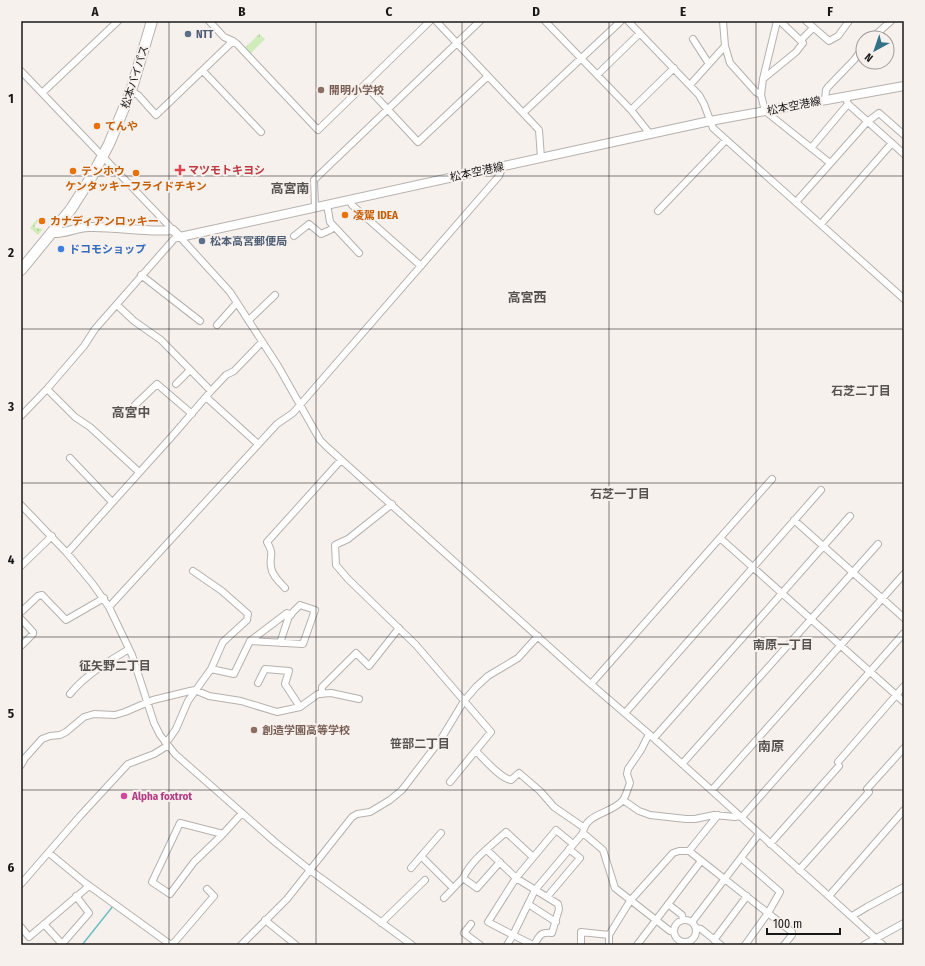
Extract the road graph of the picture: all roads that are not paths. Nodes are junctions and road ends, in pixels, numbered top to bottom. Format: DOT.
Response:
graph roads {
  1 [pos="118,21"];
  2 [pos="152,21"];
  3 [pos="210,21"];
  4 [pos="430,21"];
  5 [pos="436,21"];
  6 [pos="480,21"];
  7 [pos="545,21"];
  8 [pos="621,21"];
  9 [pos="628,21"];
  10 [pos="723,21"];
  11 [pos="779,21"];
  12 [pos="806,21"];
  13 [pos="849,21"];
  14 [pos="891,21"];
  15 [pos="813,28"];
  16 [pos="881,30"];
  17 [pos="640,33"];
  18 [pos="692,39"];
  19 [pos="802,40"];
  20 [pos="233,41"];
  21 [pos="457,43"];
  22 [pos="725,46"];
  23 [pos="580,58"];
  24 [pos="855,59"];
  25 [pos="709,64"];
  26 [pos="674,68"];
  27 [pos="203,70"];
  28 [pos="21,71"];
  29 [pos="488,76"];
  30 [pos="597,76"];
  31 [pos="763,79"];
  32 [pos="364,85"];
  33 [pos="690,85"];
  34 [pos="904,86"];
  35 [pos="131,91"];
  36 [pos="42,93"];
  37 [pos="761,95"];
  38 [pos="825,100"];
  39 [pos="846,100"];
  40 [pos="388,110"];
  41 [pos="631,110"];
  42 [pos="765,111"];
  43 [pos="524,112"];
  44 [pos="710,121"];
  45 [pos="867,122"];
  46 [pos="261,132"];
  47 [pos="650,134"];
  48 [pos="904,135"];
  49 [pos="726,140"];
  50 [pos="892,143"];
  51 [pos="811,148"];
  52 [pos="904,154"];
  53 [pos="103,156"];
  54 [pos="541,158"];
  55 [pos="830,163"];
  56 [pos="503,166"];
  57 [pos="349,200"];
  58 [pos="796,202"];
  59 [pos="327,204"];
  60 [pos="315,207"];
  61 [pos="658,212"];
  62 [pos="821,224"];
  63 [pos="334,226"];
  64 [pos="173,230"];
  65 [pos="52,233"];
  66 [pos="294,236"];
  67 [pos="180,237"];
  68 [pos="360,253"];
  69 [pos="421,266"];
  70 [pos="21,270"];
  71 [pos="141,275"];
  72 [pos="275,295"];
  73 [pos="904,299"];
  74 [pos="117,305"];
  75 [pos="234,306"];
  76 [pos="249,320"];
  77 [pos="200,321"];
  78 [pos="217,325"];
  79 [pos="262,342"];
  80 [pos="190,370"];
  81 [pos="176,384"];
  82 [pos="47,389"];
  83 [pos="211,391"];
  84 [pos="206,397"];
  85 [pos="300,404"];
  86 [pos="135,405"];
  87 [pos="192,414"];
  88 [pos="21,416"];
  89 [pos="258,444"];
  90 [pos="70,458"];
  91 [pos="341,460"];
  92 [pos="139,472"];
  93 [pos="772,479"];
  94 [pos="821,490"];
  95 [pos="112,502"];
  96 [pos="392,504"];
  97 [pos="21,506"];
  98 [pos="850,516"];
  99 [pos="794,520"];
  100 [pos="52,536"];
  101 [pos="720,538"];
  102 [pos="878,544"];
  103 [pos="823,546"];
  104 [pos="66,552"];
  105 [pos="21,566"];
  106 [pos="753,567"];
  107 [pos="193,571"];
  108 [pos="853,572"];
  109 [pos="904,574"];
  110 [pos="285,588"];
  111 [pos="783,594"];
  112 [pos="104,598"];
  113 [pos="882,598"];
  114 [pos="109,606"];
  115 [pos="21,612"];
  116 [pos="291,615"];
  117 [pos="904,618"];
  118 [pos="21,619"];
  119 [pos="812,620"];
  120 [pos="399,628"];
  121 [pos="904,633"];
  122 [pos="538,636"];
  123 [pos="250,641"];
  124 [pos="280,643"];
  125 [pos="840,645"];
  126 [pos="21,646"];
  127 [pos="129,649"];
  128 [pos="211,669"];
  129 [pos="870,672"];
  130 [pos="258,683"];
  131 [pos="591,684"];
  132 [pos="904,686"];
  133 [pos="195,690"];
  134 [pos="70,694"];
  135 [pos="322,694"];
  136 [pos="896,695"];
  137 [pos="359,699"];
  138 [pos="464,701"];
  139 [pos="147,702"];
  140 [pos="904,702"];
  141 [pos="300,707"];
  142 [pos="625,713"];
  143 [pos="649,734"];
  144 [pos="654,738"];
  145 [pos="166,744"];
  146 [pos="904,748"];
  147 [pos="476,751"];
  148 [pos="682,764"];
  149 [pos="21,765"];
  150 [pos="450,782"];
  151 [pos="712,790"];
  152 [pos="623,800"];
  153 [pos="904,810"];
  154 [pos="242,814"];
  155 [pos="718,815"];
  156 [pos="741,816"];
  157 [pos="583,830"];
  158 [pos="441,833"];
  159 [pos="223,834"];
  160 [pos="759,834"];
  161 [pos="770,844"];
  162 [pos="571,846"];
  163 [pos="487,850"];
  164 [pos="689,851"];
  165 [pos="49,853"];
  166 [pos="421,856"];
  167 [pos="533,857"];
  168 [pos="741,858"];
  169 [pos="701,861"];
  170 [pos="500,862"];
  171 [pos="411,868"];
  172 [pos="310,870"];
  173 [pos="799,870"];
  174 [pos="463,878"];
  175 [pos="516,878"];
  176 [pos="725,879"];
  177 [pos="425,880"];
  178 [pos="21,884"];
  179 [pos="88,886"];
  180 [pos="454,888"];
  181 [pos="904,888"];
  182 [pos="207,889"];
  183 [pos="535,890"];
  184 [pos="76,896"];
  185 [pos="747,896"];
  186 [pos="829,896"];
  187 [pos="547,897"];
  188 [pos="444,898"];
  189 [pos="630,901"];
  190 [pos="528,904"];
  191 [pos="668,904"];
  192 [pos="768,913"];
  193 [pos="852,916"];
  194 [pos="265,920"];
  195 [pos="656,920"];
  196 [pos="683,920"];
  197 [pos="556,922"];
  198 [pos="692,922"];
  199 [pos="381,923"];
  200 [pos="904,923"];
  201 [pos="44,924"];
  202 [pos="471,924"];
  203 [pos="21,927"];
  204 [pos="696,928"];
  205 [pos="674,932"];
  206 [pos="513,935"];
  207 [pos="609,935"];
  208 [pos="161,938"];
  209 [pos="876,938"];
  210 [pos="678,939"];
  211 [pos="714,940"];
  212 [pos="687,943"];
  213 [pos="882,944"];
  214 [pos="157,945"];
  215 [pos="172,945"];
  216 [pos="241,945"];
  217 [pos="296,945"];
  218 [pos="412,945"];
  219 [pos="480,945"];
  220 [pos="507,945"];
  221 [pos="533,945"];
  222 [pos="581,945"];
  223 [pos="609,945"];
  224 [pos="637,945"];
  225 [pos="674,945"];
  226 [pos="721,945"];
  227 [pos="745,945"];
  228 [pos="784,945"];
  229 [pos="864,945"];
  1 -- 36 [label="street"];
  2 -- 35 [label="highway, 松本バイパス"];
  3 -- 20 [label="street"];
  4 -- 32 [label="street"];
  5 -- 21 [label="street"];
  6 -- 21 [label="street"];
  7 -- 23 [label="street"];
  8 -- 23 [label="street"];
  9 -- 17 [label="street"];
  10 -- 22 [label="street"];
  11 -- 19 [label="street"];
  11 -- 31 [label="street"];
  12 -- 15 [label="street"];
  13 -- 15 [label="street"];
  14 -- 16 [label="street"];
  15 -- 19 [label="street"];
  17 -- 26 [label="street"];
  17 -- 30 [label="street"];
  18 -- 25 [label="street"];
  19 -- 31 [label="street"];
  20 -- 27 [label="street"];
  20 -- 32 [label="street"];
  21 -- 29 [label="street"];
  21 -- 40 [label="street"];
  22 -- 25 [label="street"];
  22 -- 37 [label="street"];
  23 -- 30 [label="street"];
  23 -- 43 [label="street"];
  24 -- 38 [label="street"];
  25 -- 33 [label="street"];
  26 -- 33 [label="street"];
  26 -- 41 [label="street"];
  27 -- 35 [label="street"];
  27 -- 46 [label="street"];
  28 -- 36 [label="street"];
  29 -- 40 [label="street"];
  29 -- 43 [label="street"];
  30 -- 41 [label="street"];
  31 -- 37 [label="street"];
  32 -- 40 [label="street"];
  33 -- 44 [label="street"];
  34 -- 39 [label="main road, 松本空港線"];
  35 -- 53 [label="highway, 松本バイパス"];
  36 -- 53 [label="street"];
  37 -- 42 [label="street"];
  38 -- 39 [label="main road, 松本空港線"];
  38 -- 42 [label="main road, 松本空港線"];
  39 -- 45 [label="street"];
  39 -- 51 [label="street"];
  40 -- 60 [label="street"];
  41 -- 47 [label="street"];
  42 -- 44 [label="main road, 松本空港線"];
  42 -- 51 [label="street"];
  43 -- 54 [label="street"];
  44 -- 47 [label="main road, 松本空港線"];
  44 -- 49 [label="street"];
  45 -- 48 [label="street"];
  45 -- 50 [label="street"];
  45 -- 55 [label="street"];
  47 -- 54 [label="main road, 松本空港線"];
  49 -- 58 [label="street"];
  49 -- 61 [label="street"];
  50 -- 52 [label="street"];
  50 -- 62 [label="street"];
  51 -- 55 [label="street"];
  53 -- 64 [label="street"];
  53 -- 65 [label="highway, 松本バイパス"];
  54 -- 56 [label="main road, 松本空港線"];
  55 -- 58 [label="street"];
  56 -- 57 [label="main road, 松本空港線"];
  56 -- 69 [label="street"];
  57 -- 59 [label="main road, 松本空港線"];
  57 -- 69 [label="street"];
  58 -- 62 [label="street"];
  59 -- 60 [label="main road, 松本空港線"];
  59 -- 63 [label="street"];
  60 -- 67 [label="main road, 松本空港線"];
  62 -- 73 [label="street"];
  63 -- 66 [label="street"];
  63 -- 68 [label="street"];
  64 -- 65 [label="main road"];
  64 -- 67 [label="main road"];
  65 -- 70 [label="highway, 松本バイパス"];
  67 -- 71 [label="street"];
  67 -- 76 [label="street"];
  69 -- 85 [label="street"];
  71 -- 74 [label="street"];
  71 -- 77 [label="street"];
  72 -- 76 [label="street"];
  74 -- 80 [label="street"];
  74 -- 82 [label="street"];
  75 -- 78 [label="street"];
  76 -- 79 [label="street"];
  79 -- 83 [label="street"];
  79 -- 85 [label="street"];
  80 -- 81 [label="street"];
  80 -- 83 [label="street"];
  82 -- 88 [label="street"];
  82 -- 92 [label="street"];
  83 -- 84 [label="street"];
  84 -- 87 [label="street"];
  84 -- 89 [label="street"];
  85 -- 89 [label="street"];
  85 -- 91 [label="street"];
  86 -- 87 [label="street"];
  87 -- 92 [label="street"];
  89 -- 114 [label="street"];
  90 -- 95 [label="street"];
  91 -- 96 [label="street"];
  91 -- 110 [label="street"];
  92 -- 95 [label="street"];
  93 -- 101 [label="street"];
  94 -- 99 [label="street"];
  95 -- 104 [label="street"];
  96 -- 120 [label="street"];
  96 -- 122 [label="street"];
  97 -- 100 [label="street"];
  98 -- 103 [label="street"];
  99 -- 103 [label="street"];
  99 -- 106 [label="street"];
  100 -- 104 [label="street"];
  100 -- 105 [label="street"];
  101 -- 106 [label="street"];
  101 -- 131 [label="street"];
  102 -- 108 [label="street"];
  103 -- 108 [label="street"];
  103 -- 111 [label="street"];
  104 -- 112 [label="street"];
  106 -- 111 [label="street"];
  106 -- 142 [label="street"];
  107 -- 128 [label="street"];
  108 -- 113 [label="street"];
  108 -- 119 [label="street"];
  109 -- 113 [label="street"];
  111 -- 119 [label="street"];
  111 -- 144 [label="street"];
  112 -- 114 [label="street"];
  112 -- 115 [label="street"];
  113 -- 117 [label="street"];
  113 -- 125 [label="street"];
  114 -- 127 [label="street"];
  116 -- 123 [label="street"];
  116 -- 124 [label="street"];
  116 -- 124 [label="street"];
  118 -- 126 [label="street"];
  119 -- 125 [label="street"];
  119 -- 148 [label="street"];
  120 -- 135 [label="street"];
  120 -- 138 [label="street"];
  121 -- 129 [label="street"];
  122 -- 131 [label="street"];
  122 -- 138 [label="street"];
  123 -- 124 [label="street"];
  123 -- 128 [label="street"];
  125 -- 129 [label="street"];
  125 -- 151 [label="street"];
  127 -- 134 [label="street"];
  127 -- 139 [label="street"];
  128 -- 133 [label="street"];
  129 -- 136 [label="street"];
  129 -- 156 [label="street"];
  130 -- 141 [label="street"];
  131 -- 142 [label="street"];
  132 -- 136 [label="street"];
  133 -- 139 [label="street"];
  133 -- 141 [label="street"];
  133 -- 145 [label="street"];
  135 -- 137 [label="street"];
  135 -- 141 [label="street"];
  136 -- 140 [label="street"];
  136 -- 161 [label="street"];
  138 -- 147 [label="street"];
  138 -- 172 [label="street"];
  139 -- 145 [label="street"];
  139 -- 149 [label="street"];
  142 -- 143 [label="street"];
  143 -- 144 [label="street"];
  143 -- 152 [label="street"];
  144 -- 148 [label="street"];
  145 -- 154 [label="street"];
  145 -- 165 [label="street"];
  146 -- 173 [label="street"];
  147 -- 150 [label="street"];
  147 -- 157 [label="street"];
  148 -- 151 [label="street"];
  151 -- 156 [label="street"];
  152 -- 155 [label="street"];
  152 -- 157 [label="street"];
  153 -- 186 [label="street"];
  154 -- 159 [label="street"];
  154 -- 172 [label="street"];
  155 -- 156 [label="street"];
  155 -- 164 [label="street"];
  156 -- 160 [label="street"];
  157 -- 162 [label="street"];
  157 -- 189 [label="street"];
  158 -- 166 [label="street"];
  159 -- 159 [label="street"];
  160 -- 161 [label="street"];
  160 -- 168 [label="street"];
  161 -- 173 [label="street"];
  162 -- 167 [label="street"];
  162 -- 183 [label="street"];
  162 -- 187 [label="street"];
  163 -- 167 [label="street"];
  163 -- 170 [label="street"];
  163 -- 174 [label="street"];
  164 -- 169 [label="street"];
  164 -- 189 [label="street"];
  165 -- 178 [label="street"];
  165 -- 179 [label="street"];
  166 -- 171 [label="street"];
  166 -- 180 [label="street"];
  167 -- 175 [label="street"];
  168 -- 176 [label="street"];
  168 -- 192 [label="street"];
  169 -- 176 [label="street"];
  169 -- 191 [label="street"];
  170 -- 174 [label="street"];
  170 -- 175 [label="street"];
  172 -- 194 [label="street"];
  172 -- 199 [label="street"];
  173 -- 186 [label="street"];
  174 -- 180 [label="street"];
  175 -- 183 [label="street"];
  175 -- 206 [label="street"];
  176 -- 185 [label="street"];
  176 -- 198 [label="street"];
  177 -- 199 [label="street"];
  179 -- 184 [label="street"];
  179 -- 208 [label="street"];
  180 -- 188 [label="street"];
  181 -- 193 [label="street"];
  182 -- 215 [label="street"];
  183 -- 187 [label="street"];
  183 -- 190 [label="street"];
  184 -- 201 [label="street"];
  184 -- 201 [label="street"];
  185 -- 192 [label="street"];
  185 -- 211 [label="street"];
  186 -- 193 [label="street"];
  187 -- 197 [label="street"];
  189 -- 195 [label="street"];
  189 -- 207 [label="street"];
  190 -- 197 [label="street"];
  190 -- 206 [label="street"];
  191 -- 195 [label="street"];
  191 -- 196 [label="street"];
  192 -- 227 [label="street"];
  192 -- 228 [label="street"];
  193 -- 209 [label="street"];
  194 -- 216 [label="street"];
  194 -- 217 [label="street"];
  195 -- 205 [label="street"];
  195 -- 224 [label="street"];
  196 -- 198 [label="street"];
  196 -- 205 [label="street"];
  197 -- 221 [label="street"];
  198 -- 204 [label="street"];
  199 -- 218 [label="street"];
  200 -- 209 [label="street"];
  201 -- 203 [label="street"];
  202 -- 219 [label="street"];
  204 -- 211 [label="street"];
  204 -- 212 [label="street"];
  205 -- 210 [label="street"];
  206 -- 220 [label="street"];
  206 -- 221 [label="street"];
  207 -- 222 [label="street"];
  207 -- 223 [label="street"];
  208 -- 214 [label="street"];
  208 -- 215 [label="street"];
  209 -- 213 [label="street"];
  209 -- 229 [label="street"];
  210 -- 212 [label="street"];
  210 -- 225 [label="street"];
  211 -- 226 [label="street"];
}
